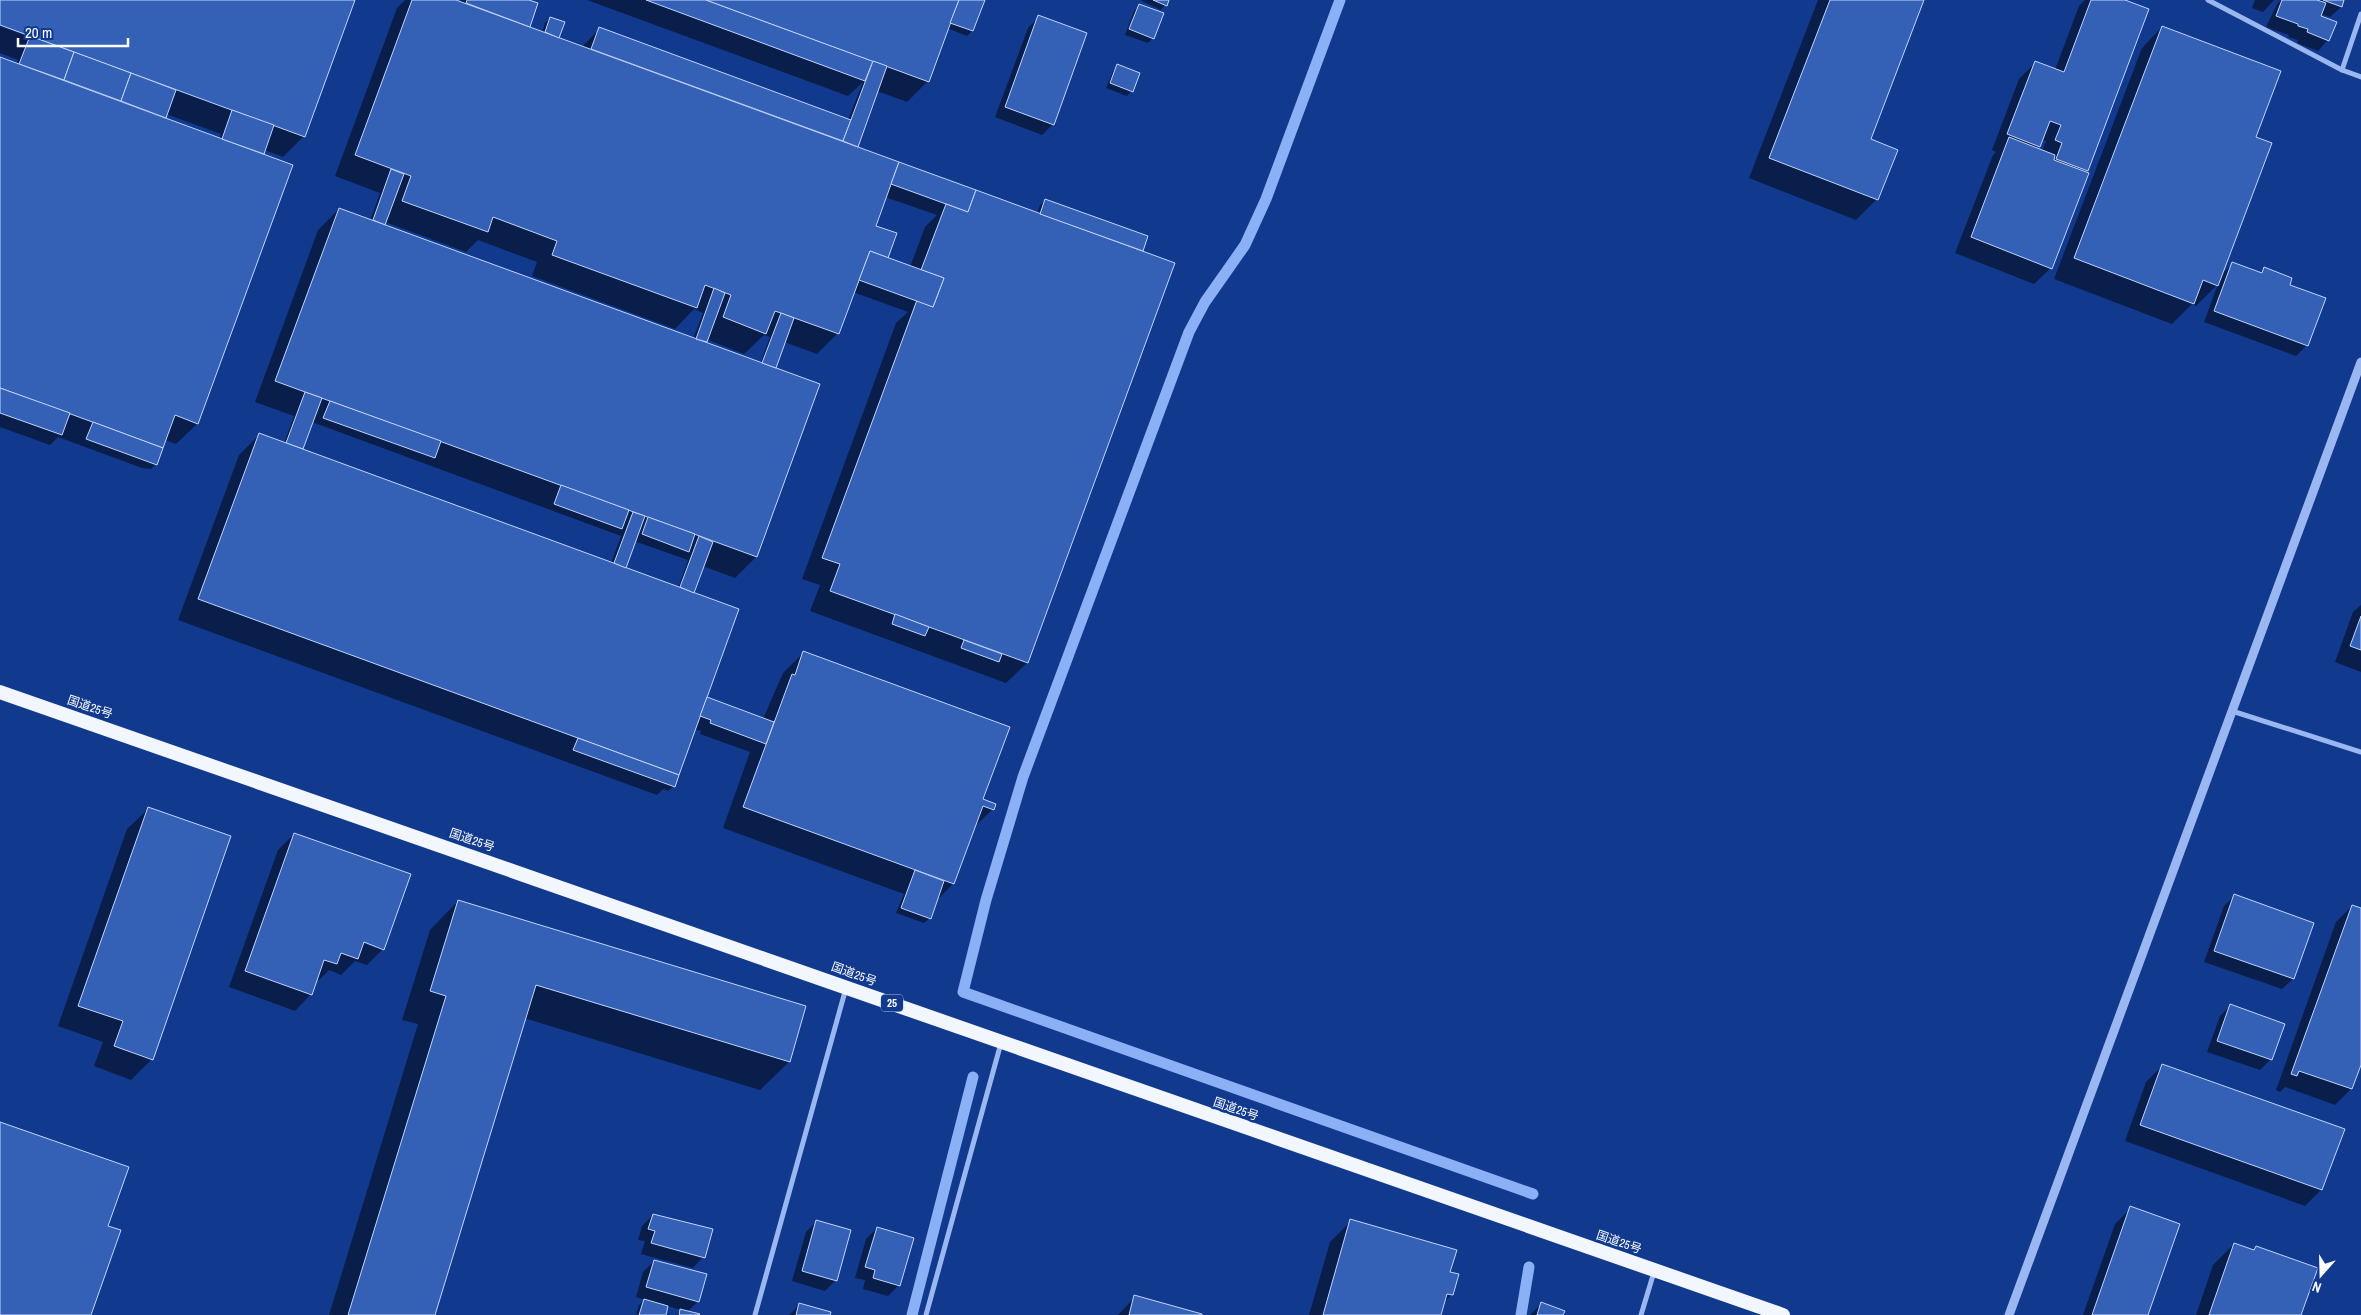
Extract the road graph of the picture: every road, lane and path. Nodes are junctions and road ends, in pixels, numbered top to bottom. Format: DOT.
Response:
graph roads {
  1 [pos="2208,0"];
  2 [pos="2361,14"];
  3 [pos="2342,70"];
  4 [pos="2361,77"];
  5 [pos="2361,362"];
  6 [pos="0,692"];
  7 [pos="2232,711"];
  8 [pos="2361,752"];
  9 [pos="846,987"];
  10 [pos="1001,1043"];
  11 [pos="1655,1271"];
  12 [pos="755,1315"];
  13 [pos="926,1315"];
  14 [pos="1641,1315"];
  15 [pos="1783,1315"];
  16 [pos="2009,1315"];
  1 -- 3 [label="street"];
  2 -- 3 [label="street"];
  3 -- 4 [label="street"];
  5 -- 7 [label="street"];
  6 -- 9 [label="highway, 国道25号 / 25"];
  7 -- 8 [label="street"];
  7 -- 16 [label="street"];
  9 -- 10 [label="highway, 国道25号 / 25"];
  9 -- 12 [label="street"];
  10 -- 11 [label="highway, 国道25号 / 25"];
  10 -- 13 [label="street"];
  11 -- 14 [label="street"];
  11 -- 15 [label="highway, 国道25号 / 25"];
}
